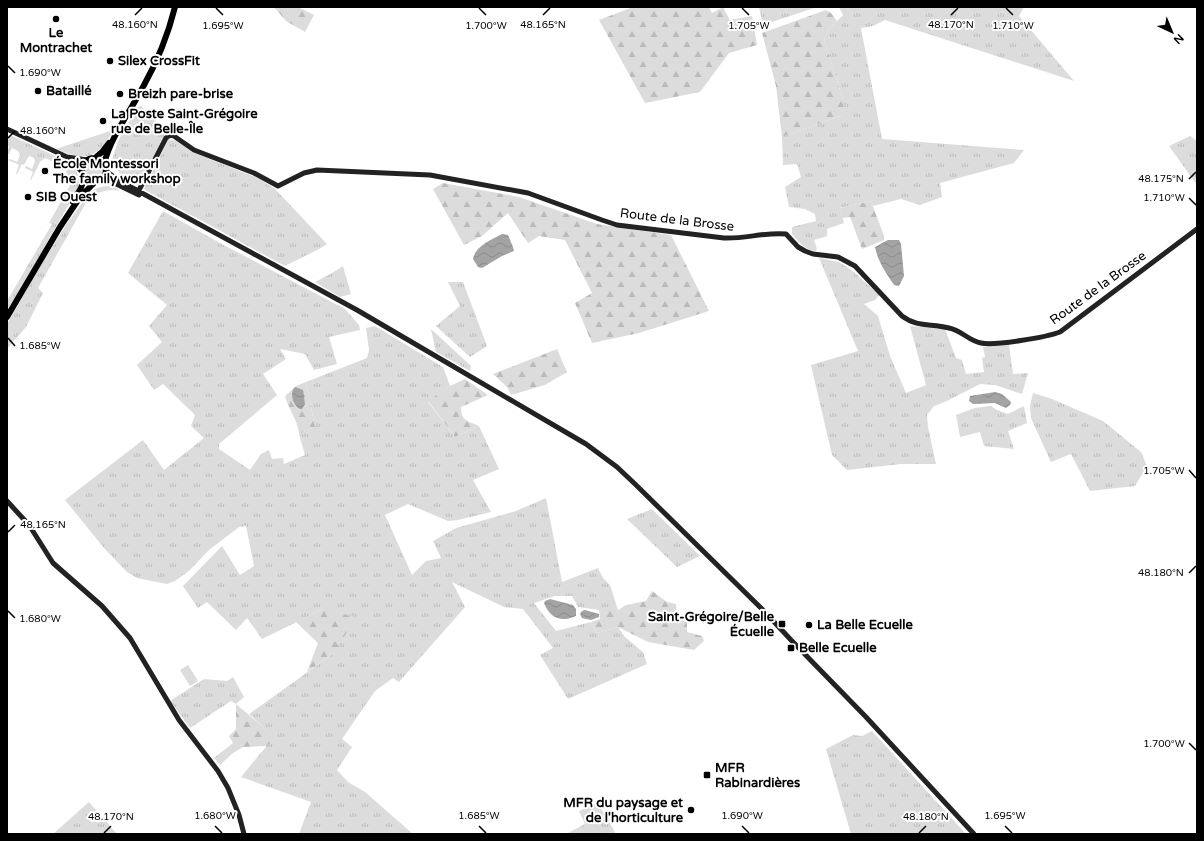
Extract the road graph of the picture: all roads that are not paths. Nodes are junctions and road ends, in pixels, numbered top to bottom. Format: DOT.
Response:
graph roads {
  1 [pos="175,7"];
  2 [pos="7,129"];
  3 [pos="116,133"];
  4 [pos="67,157"];
  5 [pos="95,158"];
  6 [pos="87,160"];
  7 [pos="104,164"];
  8 [pos="81,171"];
  9 [pos="106,171"];
  10 [pos="84,178"];
  11 [pos="101,180"];
  12 [pos="94,183"];
  13 [pos="138,192"];
  14 [pos="60,227"];
  15 [pos="1197,229"];
  16 [pos="7,316"];
  17 [pos="7,501"];
  18 [pos="244,834"];
  19 [pos="974,834"];
  1 -- 3 [label="main road"];
  2 -- 4 [label="street"];
  3 -- 5 [label="main road"];
  3 -- 7 [label="main road"];
  4 -- 6 [label="street"];
  4 -- 8 [label="street"];
  5 -- 6 [label="main road"];
  5 -- 7 [label="main road"];
  6 -- 8 [label="main road"];
  7 -- 9 [label="main road"];
  8 -- 10 [label="main road"];
  9 -- 11 [label="main road"];
  9 -- 13 [label="street"];
  10 -- 12 [label="main road"];
  10 -- 14 [label="main road"];
  11 -- 12 [label="main road"];
  11 -- 13 [label="street"];
  12 -- 14 [label="main road"];
  13 -- 15 [label="street, Route de la Brosse"];
  13 -- 19 [label="street"];
  14 -- 16 [label="main road"];
  17 -- 18 [label="street"];
}
